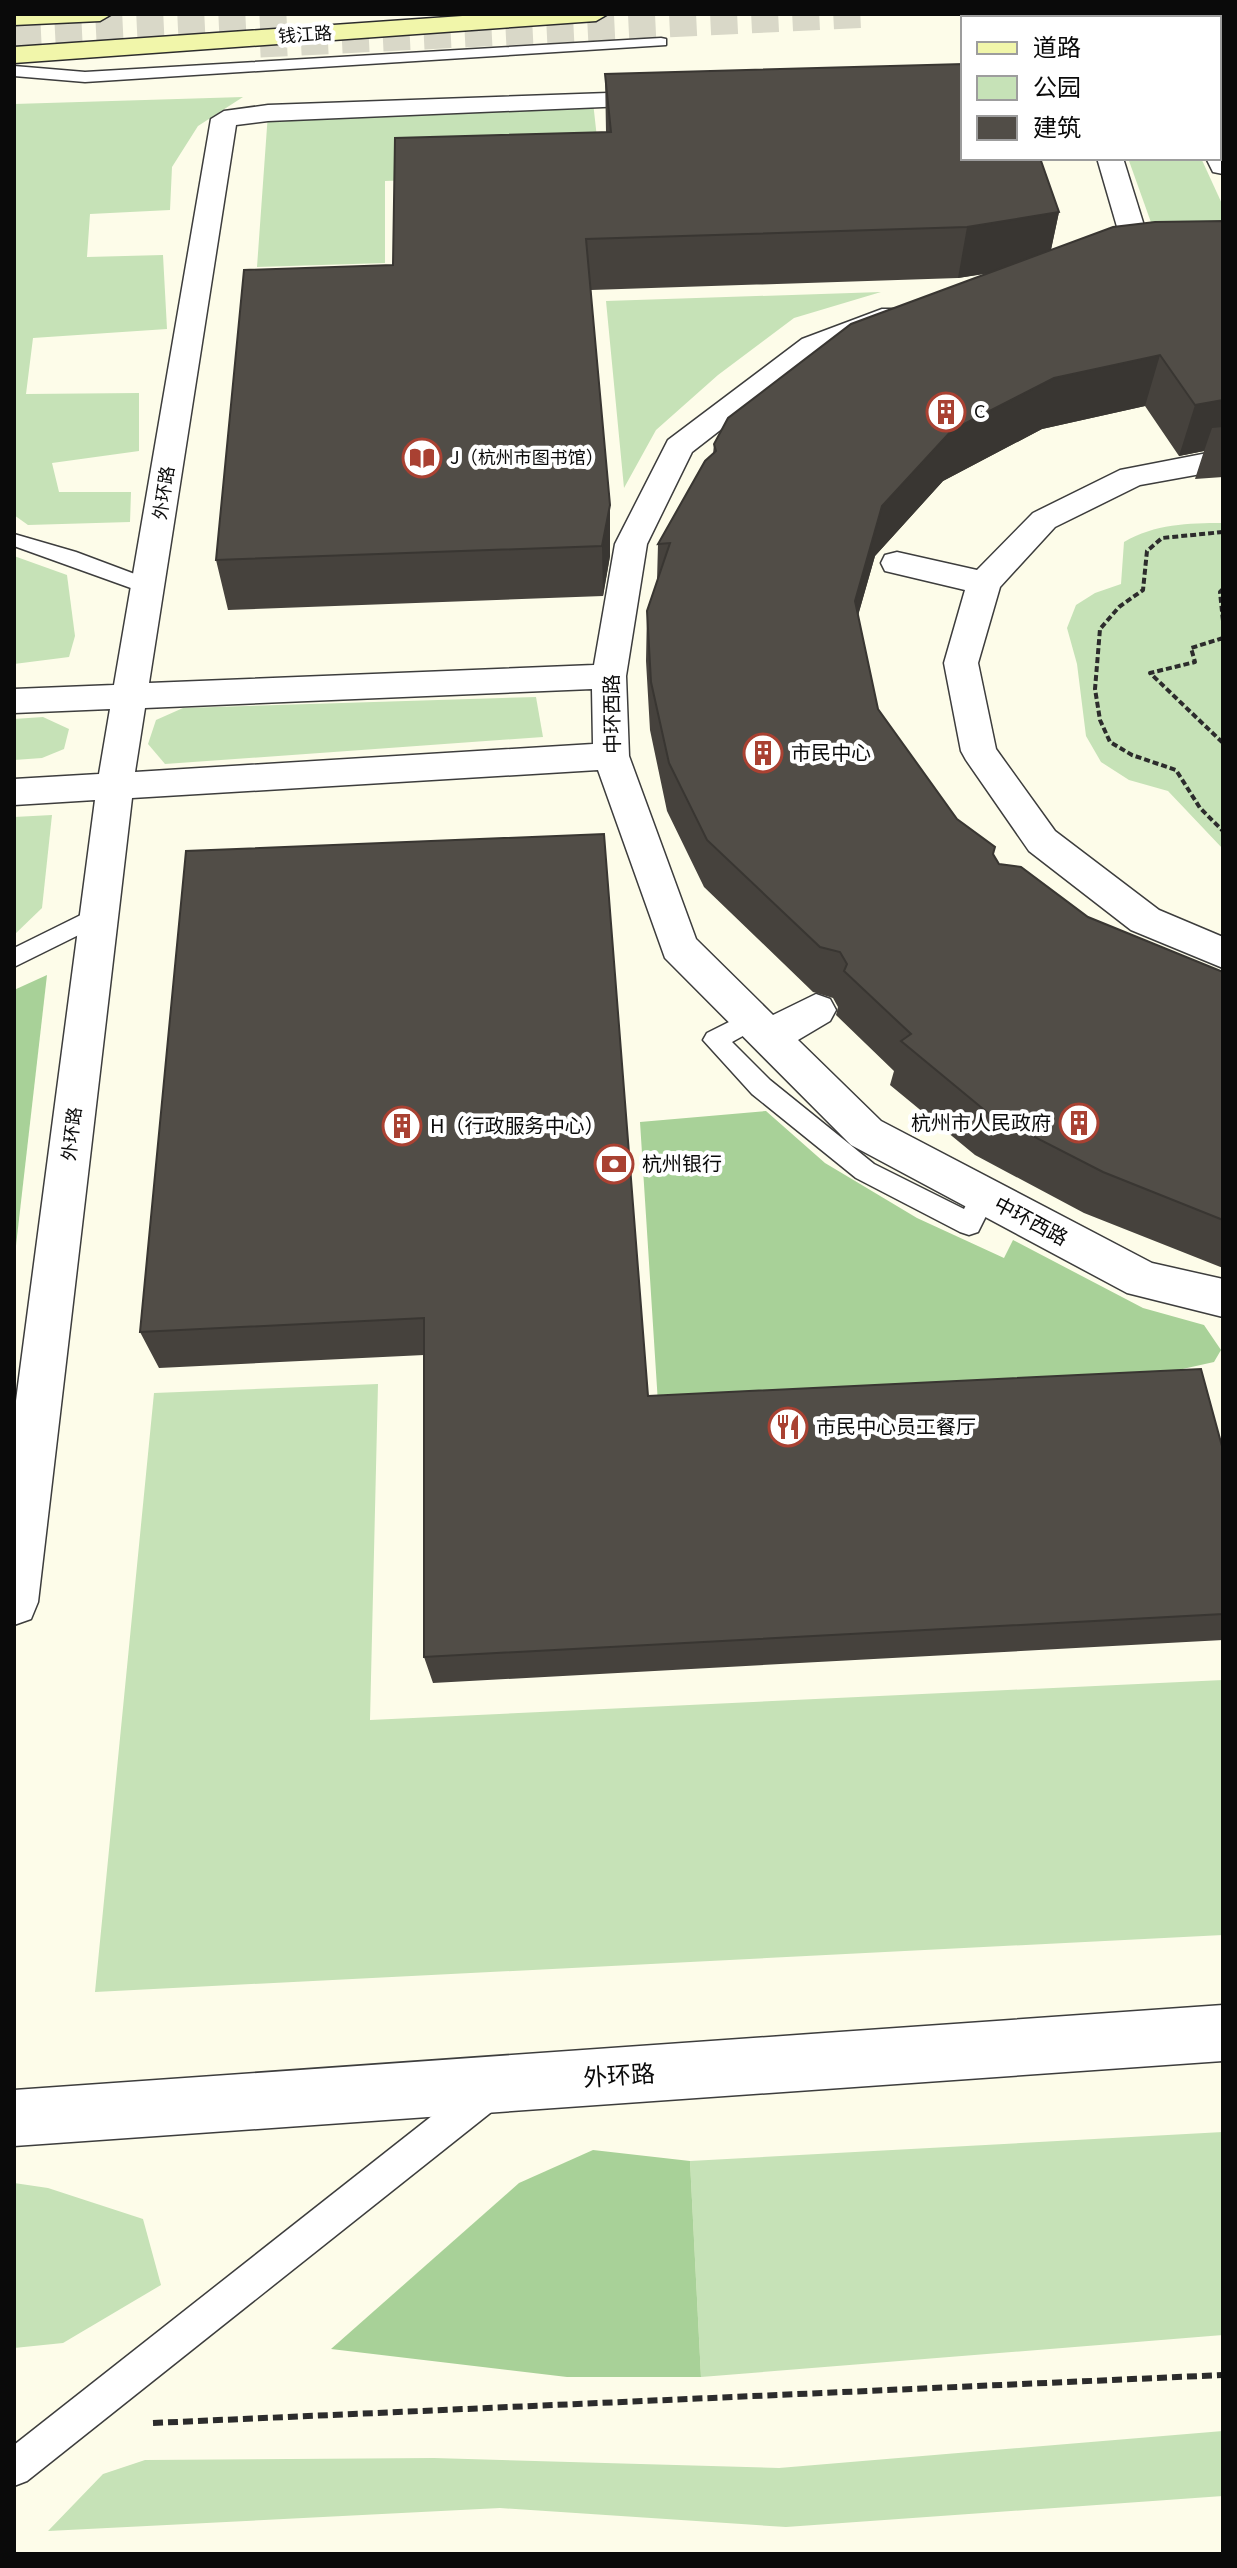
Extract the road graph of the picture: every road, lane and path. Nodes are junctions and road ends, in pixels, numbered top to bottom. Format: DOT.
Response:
graph roads {
  1 [pos="100,14"];
  2 [pos="596,14"];
  3 [pos="14,18"];
  4 [pos="661,42"];
  5 [pos="14,55"];
  6 [pos="14,71"];
  7 [pos="701,98"];
  8 [pos="1111,160"];
  9 [pos="1140,262"];
  10 [pos="926,303"];
  11 [pos="1223,460"];
  12 [pos="1223,532"];
  13 [pos="14,540"];
  14 [pos="897,563"];
  15 [pos="984,583"];
  16 [pos="149,587"];
  17 [pos="1223,589"];
  18 [pos="1223,621"];
  19 [pos="1223,638"];
  20 [pos="609,676"];
  21 [pos="132,695"];
  22 [pos="14,701"];
  23 [pos="1223,743"];
  24 [pos="611,756"];
  25 [pos="115,786"];
  26 [pos="14,792"];
  27 [pos="1223,831"];
  28 [pos="1067,860"];
  29 [pos="1028,883"];
  30 [pos="99,915"];
  31 [pos="1223,953"];
  32 [pos="14,958"];
  33 [pos="816,1010"];
  34 [pos="760,1029"];
  35 [pos="983,1196"];
  36 [pos="1223,1298"];
  37 [pos="14,1602"];
  38 [pos="1223,2033"];
  39 [pos="499,2084"];
  40 [pos="14,2118"];
  41 [pos="1223,2375"];
  42 [pos="66,2426"];
  43 [pos="14,2468"];
  1 -- 3 [label="main road"];
  2 -- 5 [label="main road, 钱江路"];
  4 -- 6 [label="lane"];
  7 -- 16 [label="street, 外环路"];
  8 -- 9 [label="street"];
  10 -- 20 [label="street, 中环西路"];
  11 -- 15 [label="street"];
  12 -- 27 [label="path"];
  13 -- 16 [label="lane"];
  14 -- 15 [label="street"];
  15 -- 28 [label="street"];
  16 -- 21 [label="street, 外环路"];
  17 -- 18 [label="path"];
  19 -- 23 [label="path"];
  20 -- 21 [label="street"];
  20 -- 24 [label="street, 中环西路"];
  21 -- 22 [label="street"];
  21 -- 25 [label="street, 外环路"];
  24 -- 25 [label="street"];
  24 -- 34 [label="street, 中环西路"];
  25 -- 26 [label="street"];
  25 -- 30 [label="street, 外环路"];
  28 -- 29 [label="street"];
  28 -- 31 [label="street"];
  30 -- 32 [label="lane"];
  30 -- 37 [label="street, 外环路"];
  33 -- 34 [label="street"];
  34 -- 35 [label="street, 中环西路"];
  34 -- 35 [label="lane"];
  35 -- 36 [label="street, 中环西路"];
  38 -- 39 [label="street, 外环路"];
  39 -- 40 [label="street, 外环路"];
  39 -- 42 [label="lane"];
  41 -- 42 [label="path"];
  42 -- 43 [label="lane"];
}
